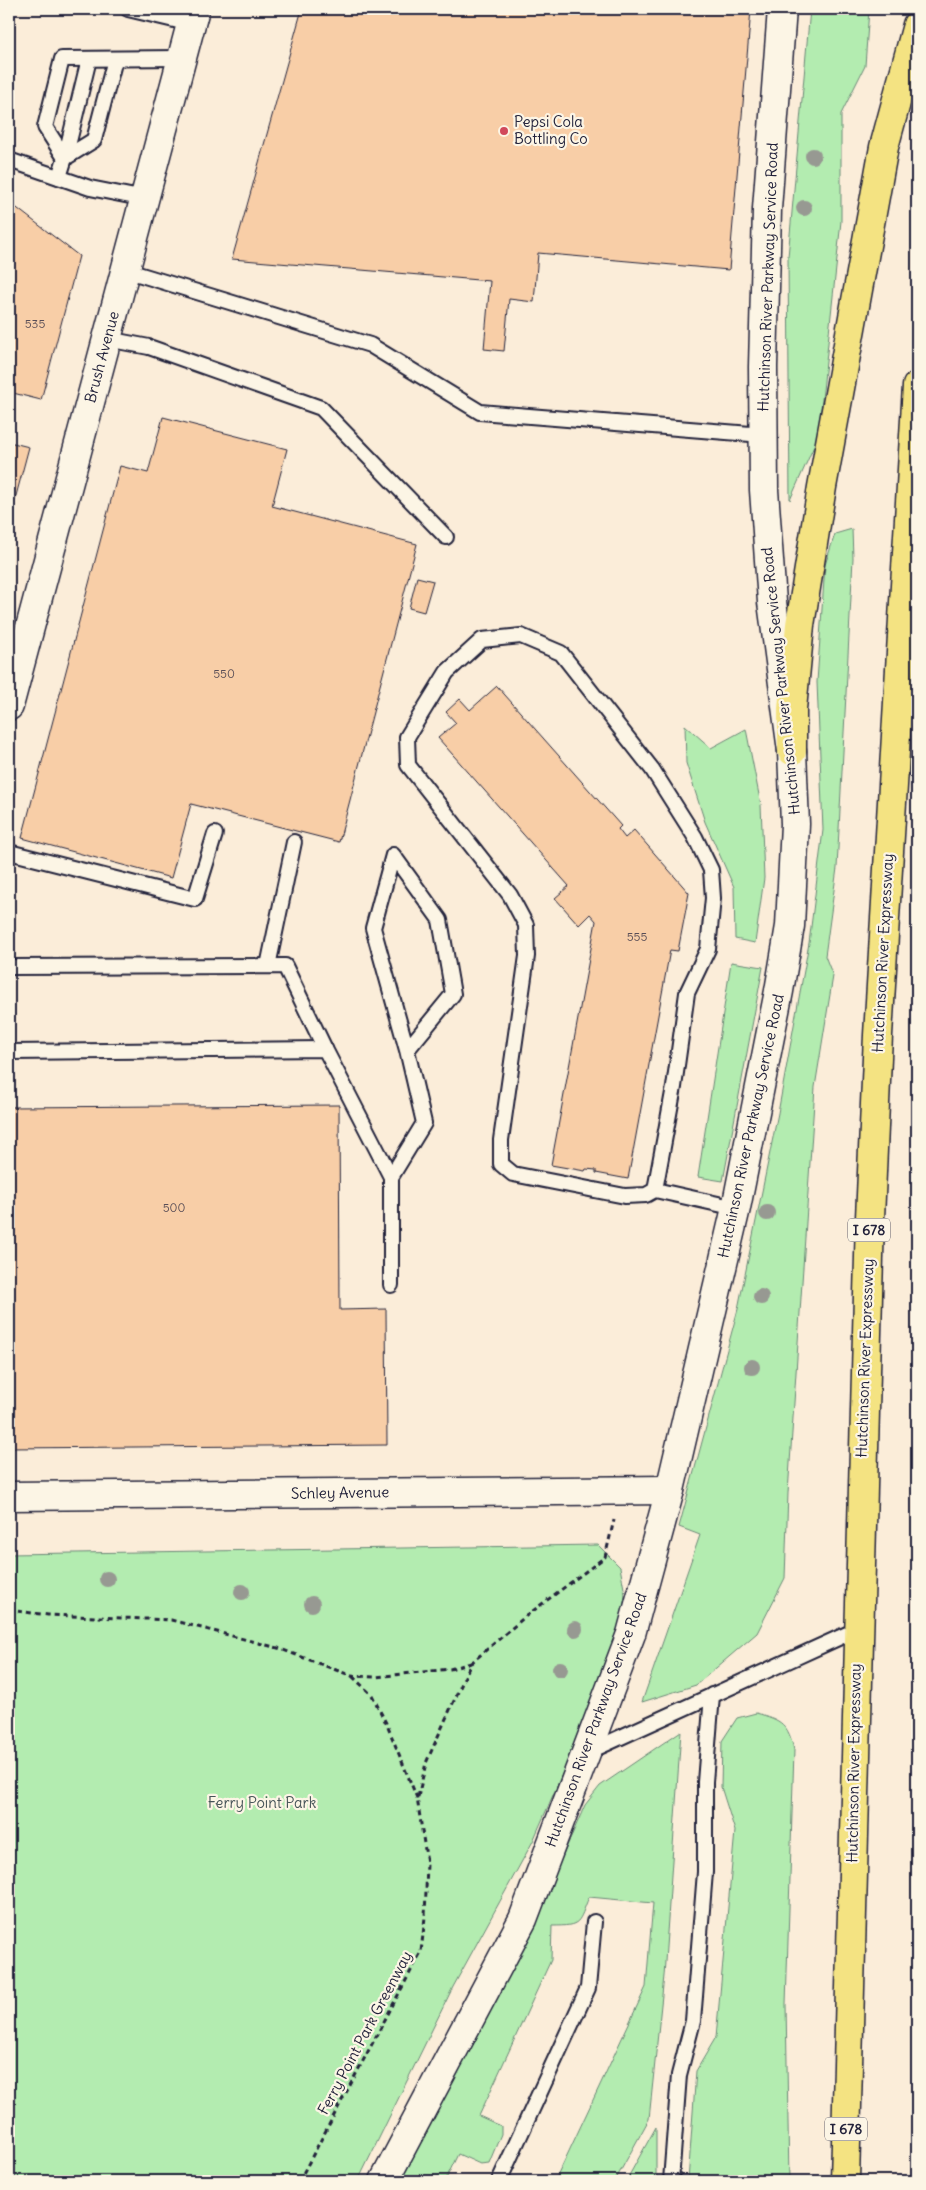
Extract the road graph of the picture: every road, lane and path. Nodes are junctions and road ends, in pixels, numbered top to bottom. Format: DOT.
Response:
graph roads {
  1 [pos="128,9"];
  2 [pos="782,9"];
  3 [pos="193,17"];
  4 [pos="917,25"];
  5 [pos="182,58"];
  6 [pos="89,59"];
  7 [pos="115,59"];
  8 [pos="64,158"];
  9 [pos="9,160"];
  10 [pos="59,177"];
  11 [pos="145,199"];
  12 [pos="126,270"];
  13 [pos="107,338"];
  14 [pos="917,386"];
  15 [pos="763,435"];
  16 [pos="446,536"];
  17 [pos="909,668"];
  18 [pos="9,706"];
  19 [pos="792,751"];
  20 [pos="215,834"];
  21 [pos="294,842"];
  22 [pos="9,852"];
  23 [pos="268,966"];
  24 [pos="9,967"];
  25 [pos="325,1049"];
  26 [pos="407,1050"];
  27 [pos="9,1052"];
  28 [pos="391,1177"];
  29 [pos="655,1190"];
  30 [pos="736,1208"];
  31 [pos="390,1285"];
  32 [pos="670,1490"];
  33 [pos="9,1496"];
  34 [pos="609,1543"];
  35 [pos="9,1610"];
  36 [pos="858,1629"];
  37 [pos="471,1664"];
  38 [pos="352,1676"];
  39 [pos="712,1695"];
  40 [pos="586,1753"];
  41 [pos="417,1798"];
  42 [pos="594,1922"];
  43 [pos="300,2179"];
  44 [pos="309,2181"];
  45 [pos="384,2181"];
  46 [pos="499,2181"];
  47 [pos="671,2181"];
  48 [pos="845,2181"];
  1 -- 3 [label="lane"];
  2 -- 15 [label="street, Hutchinson River Parkway Service Road"];
  3 -- 5 [label="street, Brush Avenue"];
  4 -- 19 [label="highway"];
  5 -- 7 [label="lane"];
  5 -- 11 [label="street, Brush Avenue"];
  6 -- 7 [label="lane"];
  6 -- 8 [label="lane"];
  6 -- 8 [label="lane"];
  7 -- 8 [label="lane"];
  8 -- 10 [label="lane"];
  9 -- 10 [label="lane"];
  10 -- 11 [label="lane"];
  11 -- 12 [label="street, Brush Avenue"];
  12 -- 13 [label="street, Brush Avenue"];
  12 -- 15 [label="lane"];
  13 -- 16 [label="lane"];
  13 -- 18 [label="street, Brush Avenue"];
  14 -- 17 [label="highway, Hutchinson River Expressway / I 678"];
  15 -- 19 [label="street, Hutchinson River Parkway Service Road"];
  17 -- 36 [label="highway, Hutchinson River Expressway / I 678"];
  19 -- 30 [label="street, Hutchinson River Parkway Service Road"];
  20 -- 22 [label="lane"];
  21 -- 23 [label="lane"];
  23 -- 24 [label="lane"];
  23 -- 25 [label="lane"];
  25 -- 27 [label="lane"];
  25 -- 28 [label="lane"];
  26 -- 26 [label="lane"];
  26 -- 28 [label="lane"];
  28 -- 31 [label="lane"];
  29 -- 29 [label="lane"];
  29 -- 30 [label="lane"];
  30 -- 32 [label="street, Hutchinson River Parkway Service Road"];
  32 -- 33 [label="street, Schley Avenue"];
  32 -- 40 [label="street, Hutchinson River Parkway Service Road"];
  34 -- 37 [label="path, Ferry Point Park Greenway"];
  35 -- 38 [label="path, Ferry Point Park Greenway"];
  36 -- 39 [label="lane"];
  36 -- 48 [label="highway, Hutchinson River Expressway / I 678"];
  37 -- 38 [label="path, Ferry Point Park Greenway"];
  37 -- 41 [label="path, Ferry Point Park Greenway"];
  38 -- 41 [label="path, Ferry Point Park Greenway"];
  39 -- 40 [label="lane"];
  39 -- 47 [label="lane"];
  40 -- 45 [label="street, Hutchinson River Parkway Service Road"];
  41 -- 43 [label="path, Ferry Point Park Greenway"];
  42 -- 46 [label="lane"];
  43 -- 44 [label="path"];
}
